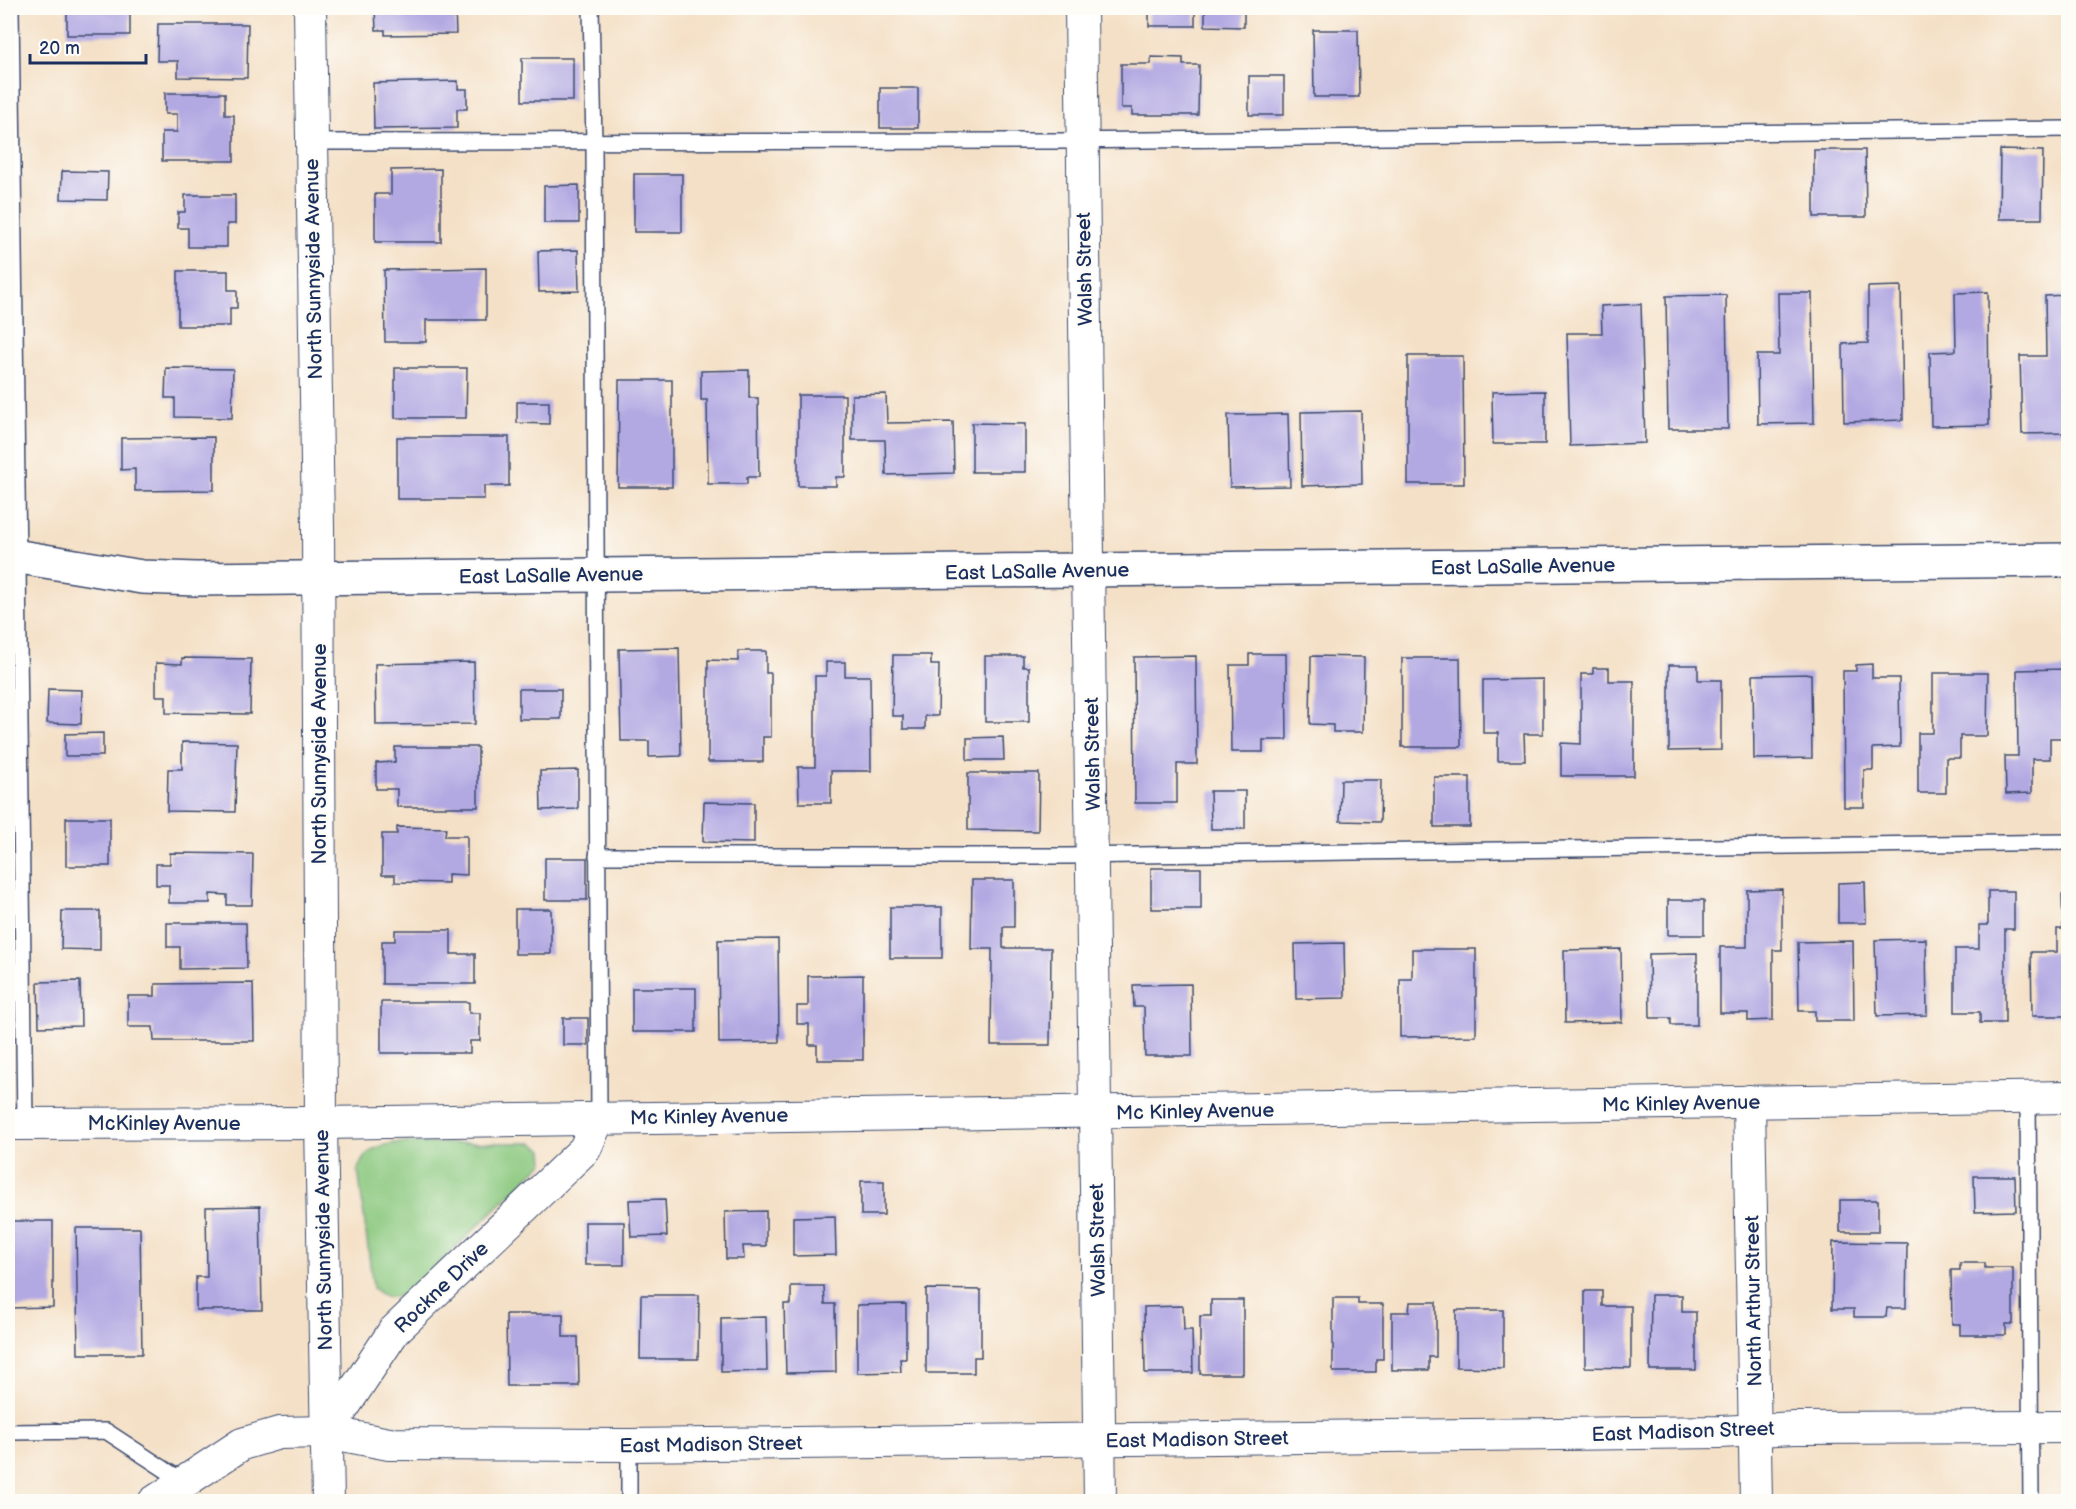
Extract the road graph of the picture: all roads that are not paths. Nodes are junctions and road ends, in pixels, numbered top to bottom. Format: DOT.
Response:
graph roads {
  1 [pos="11,8"];
  2 [pos="310,8"];
  3 [pos="591,8"];
  4 [pos="1081,8"];
  5 [pos="2068,129"];
  6 [pos="9,130"];
  7 [pos="1082,139"];
  8 [pos="310,142"];
  9 [pos="594,142"];
  10 [pos="13,556"];
  11 [pos="2068,560"];
  12 [pos="1090,570"];
  13 [pos="597,574"];
  14 [pos="318,578"];
  15 [pos="14,824"];
  16 [pos="2068,842"];
  17 [pos="1093,855"];
  18 [pos="597,856"];
  19 [pos="2028,1097"];
  20 [pos="2068,1097"];
  21 [pos="1749,1101"];
  22 [pos="1096,1112"];
  23 [pos="599,1118"];
  24 [pos="16,1123"];
  25 [pos="321,1123"];
  26 [pos="2030,1427"];
  27 [pos="2068,1427"];
  28 [pos="1755,1430"];
  29 [pos="8,1431"];
  30 [pos="327,1432"];
  31 [pos="1100,1441"];
  32 [pos="629,1445"];
  33 [pos="184,1482"];
  34 [pos="154,1502"];
  35 [pos="328,1502"];
  36 [pos="629,1502"];
  37 [pos="1100,1502"];
  38 [pos="1756,1502"];
  39 [pos="2031,1502"];
  1 -- 6 [label="lane"];
  2 -- 8 [label="street, North Sunnyside Avenue"];
  3 -- 9 [label="lane"];
  4 -- 7 [label="street, Walsh Street"];
  5 -- 7 [label="lane"];
  6 -- 10 [label="lane"];
  7 -- 9 [label="lane"];
  7 -- 12 [label="street, Walsh Street"];
  8 -- 9 [label="lane"];
  8 -- 14 [label="street, North Sunnyside Avenue"];
  9 -- 13 [label="lane"];
  10 -- 14 [label="street, East LaSalle Avenue"];
  10 -- 15 [label="lane"];
  11 -- 12 [label="street, East LaSalle Avenue"];
  12 -- 13 [label="street, East LaSalle Avenue"];
  12 -- 17 [label="street, Walsh Street"];
  13 -- 14 [label="street, East LaSalle Avenue"];
  13 -- 18 [label="lane"];
  14 -- 25 [label="street, North Sunnyside Avenue"];
  15 -- 24 [label="lane"];
  16 -- 17 [label="lane"];
  17 -- 18 [label="lane"];
  17 -- 22 [label="street, Walsh Street"];
  18 -- 23 [label="lane"];
  19 -- 20 [label="street, Mc Kinley Avenue"];
  19 -- 21 [label="street, Mc Kinley Avenue"];
  19 -- 26 [label="lane"];
  21 -- 22 [label="street, Mc Kinley Avenue"];
  21 -- 28 [label="street, North Arthur Street"];
  22 -- 23 [label="street, Mc Kinley Avenue"];
  22 -- 31 [label="street, Walsh Street"];
  23 -- 25 [label="street, Mc Kinley Avenue"];
  23 -- 30 [label="street, Rockne Drive"];
  24 -- 25 [label="street, McKinley Avenue"];
  25 -- 30 [label="street, North Sunnyside Avenue"];
  26 -- 27 [label="street, East Madison Street"];
  26 -- 28 [label="street, East Madison Street"];
  26 -- 39 [label="lane"];
  28 -- 31 [label="street, East Madison Street"];
  28 -- 38 [label="street, North Arthur Street"];
  29 -- 33 [label="lane"];
  30 -- 32 [label="street, East Madison Street"];
  30 -- 33 [label="street"];
  30 -- 35 [label="street, North Sunnyside Avenue"];
  31 -- 32 [label="street, East Madison Street"];
  31 -- 37 [label="street, Walsh Street"];
  32 -- 36 [label="lane"];
  33 -- 34 [label="street"];
}
